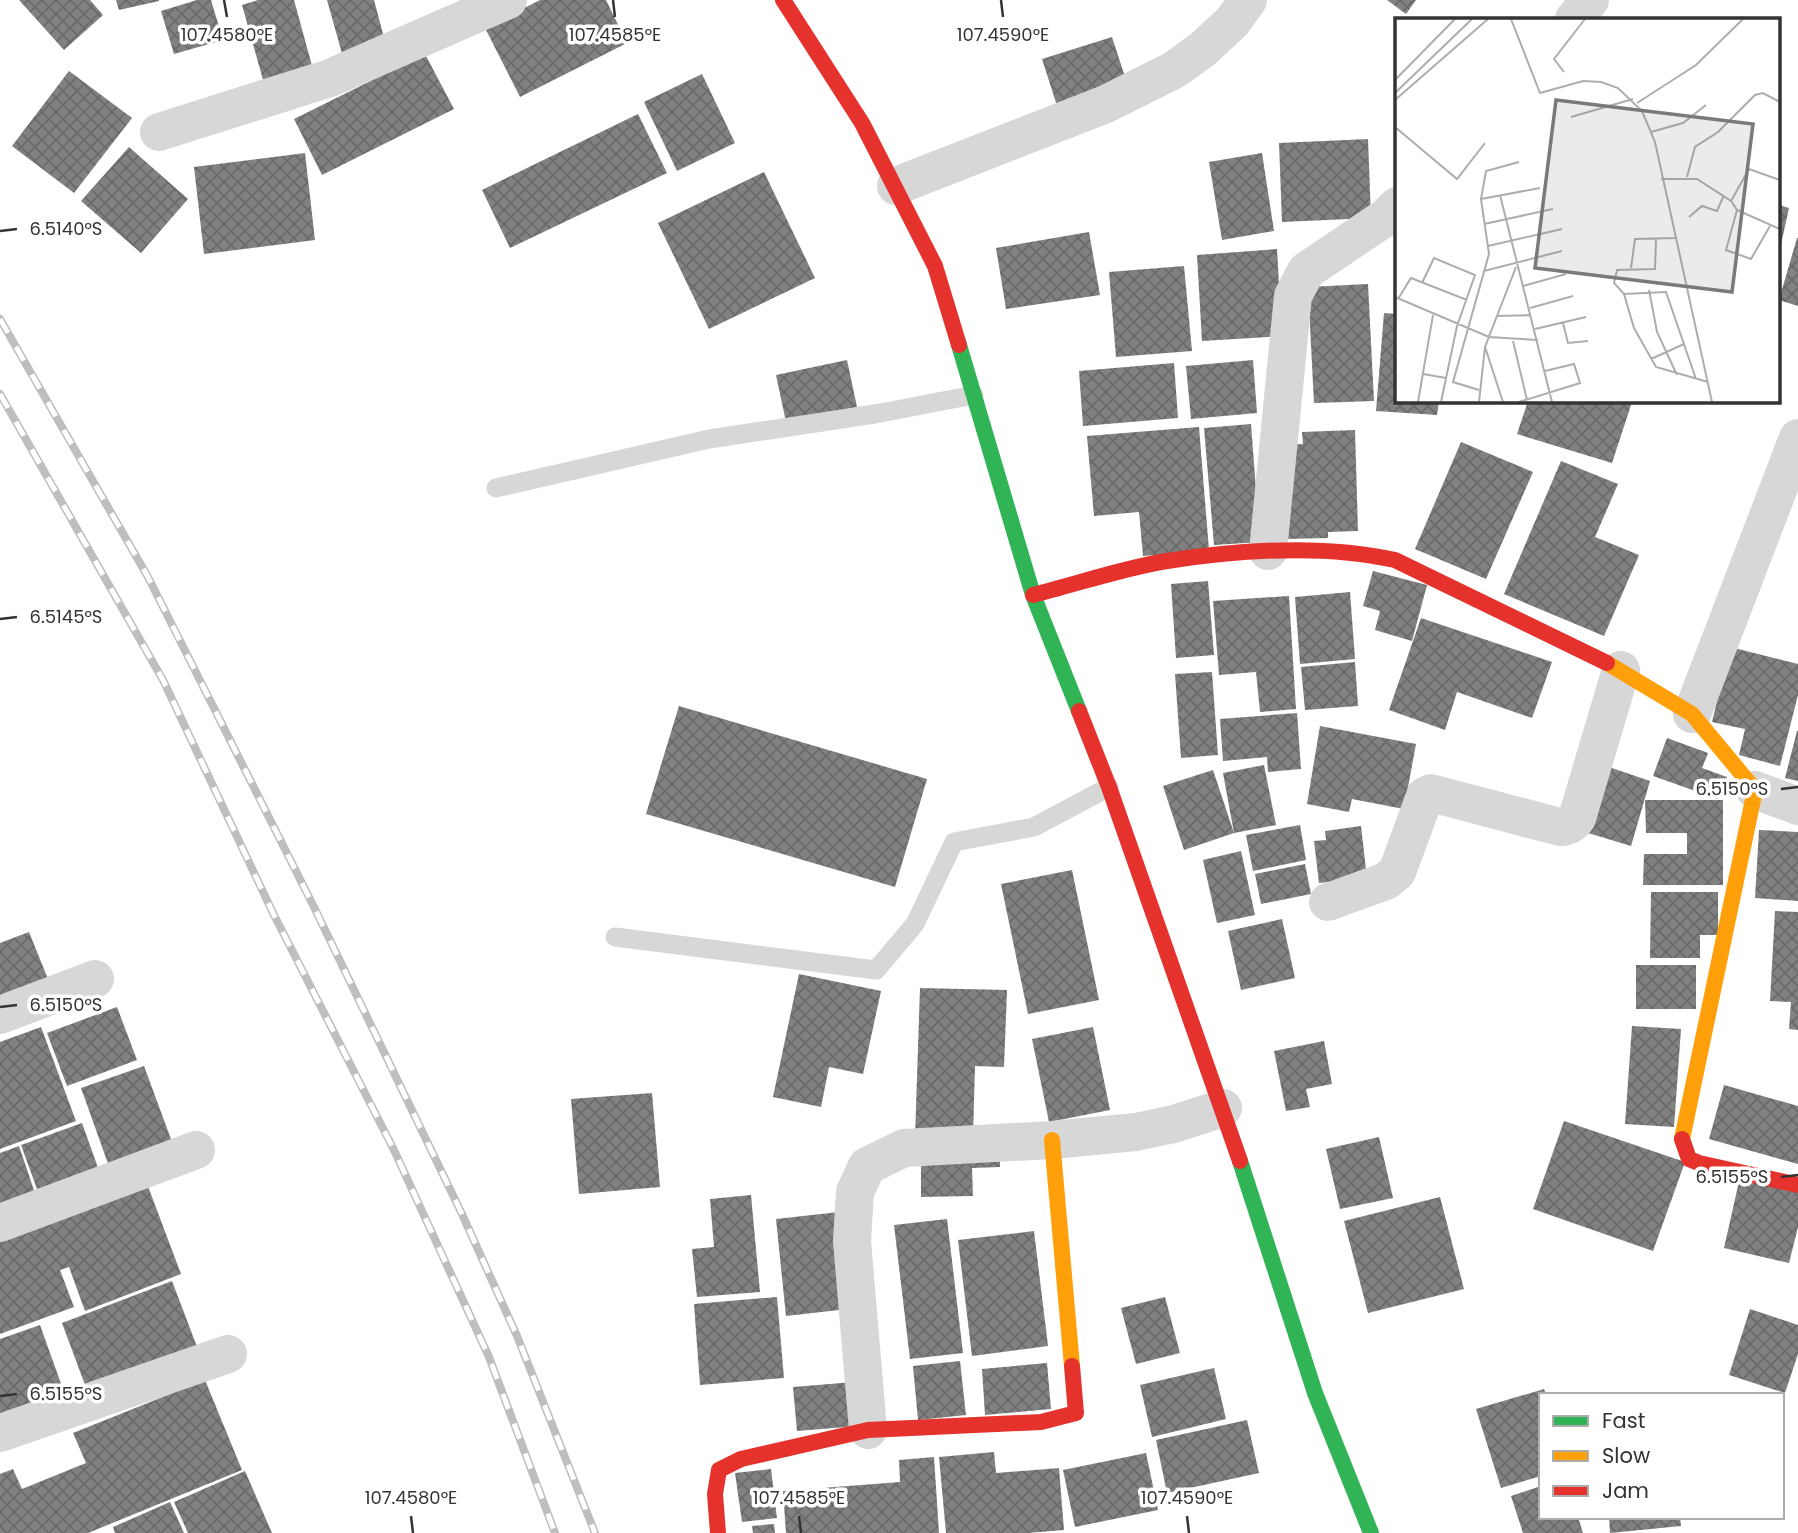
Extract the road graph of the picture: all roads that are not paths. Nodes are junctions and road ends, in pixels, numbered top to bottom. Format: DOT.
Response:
graph roads {
  1 [pos="508,0"];
  2 [pos="783,0"];
  3 [pos="1248,0"];
  4 [pos="1590,0"];
  5 [pos="1575,18"];
  6 [pos="159,132"];
  7 [pos="896,186"];
  8 [pos="1395,208"];
  9 [pos="974,396"];
  10 [pos="1798,438"];
  11 [pos="496,488"];
  12 [pos="1269,551"];
  13 [pos="1033,595"];
  14 [pos="1621,670"];
  15 [pos="1692,714"];
  16 [pos="1109,787"];
  17 [pos="1755,790"];
  18 [pos="1798,806"];
  19 [pos="1328,902"];
  20 [pos="615,937"];
  21 [pos="95,979"];
  22 [pos="0,1015"];
  23 [pos="1223,1108"];
  24 [pos="1052,1140"];
  25 [pos="196,1150"];
  26 [pos="1798,1185"];
  27 [pos="0,1223"];
  28 [pos="228,1354"];
  29 [pos="868,1430"];
  30 [pos="0,1433"];
  31 [pos="718,1533"];
  32 [pos="1371,1533"];
  1 -- 6 [label="street"];
  2 -- 7 [label="street"];
  3 -- 7 [label="street"];
  4 -- 5 [label="street"];
  7 -- 9 [label="street"];
  8 -- 12 [label="street"];
  9 -- 11 [label="lane"];
  9 -- 13 [label="street"];
  10 -- 15 [label="street"];
  12 -- 13 [label="street"];
  12 -- 14 [label="street"];
  13 -- 16 [label="street"];
  14 -- 15 [label="street"];
  14 -- 19 [label="street"];
  15 -- 17 [label="street"];
  16 -- 20 [label="lane"];
  16 -- 23 [label="street"];
  17 -- 18 [label="street"];
  17 -- 26 [label="street"];
  21 -- 22 [label="street"];
  23 -- 24 [label="street"];
  23 -- 32 [label="street"];
  24 -- 29 [label="street"];
  24 -- 29 [label="street"];
  25 -- 27 [label="street"];
  28 -- 30 [label="street"];
  29 -- 31 [label="street"];
}
